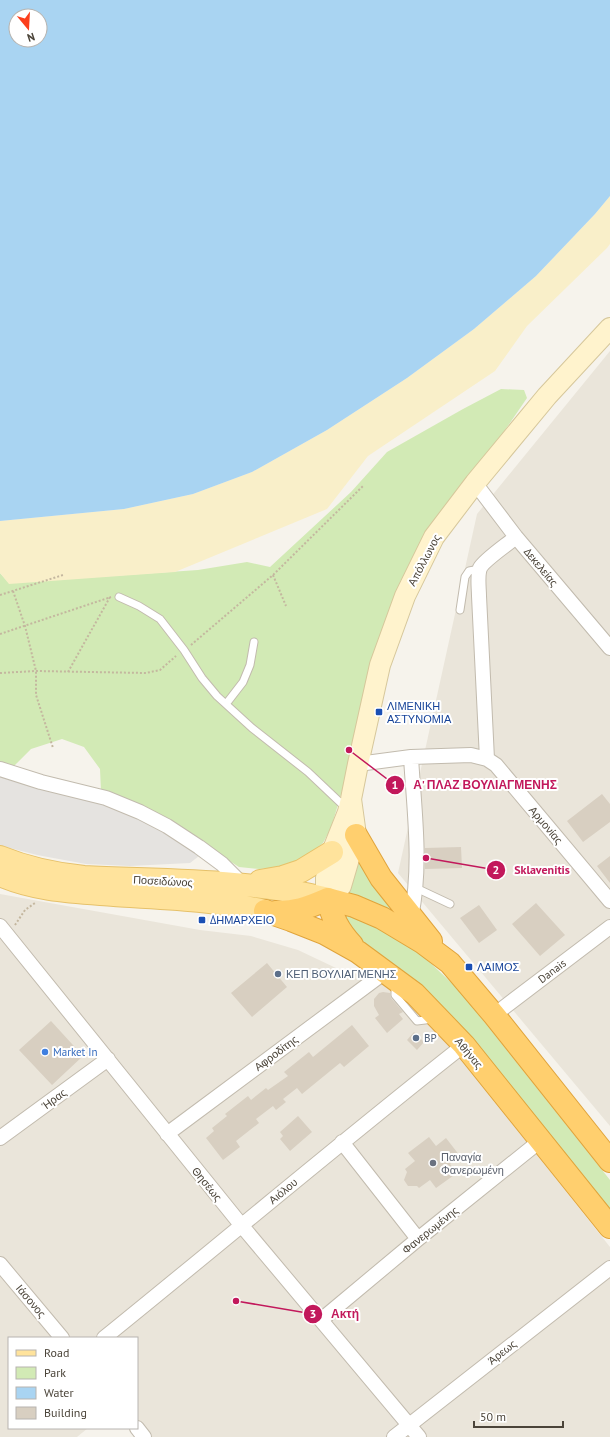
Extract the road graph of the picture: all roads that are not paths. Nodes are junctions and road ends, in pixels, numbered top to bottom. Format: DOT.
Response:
graph roads {
  1 [pos="610,328"];
  2 [pos="475,483"];
  3 [pos="516,537"];
  4 [pos="480,569"];
  5 [pos="120,598"];
  6 [pos="460,610"];
  7 [pos="254,642"];
  8 [pos="610,648"];
  9 [pos="226,704"];
  10 [pos="411,757"];
  11 [pos="487,759"];
  12 [pos="358,764"];
  13 [pos="0,769"];
  14 [pos="350,806"];
  15 [pos="356,834"];
  16 [pos="332,852"];
  17 [pos="0,857"];
  18 [pos="0,875"];
  19 [pos="243,885"];
  20 [pos="416,888"];
  21 [pos="328,899"];
  22 [pos="610,901"];
  23 [pos="450,904"];
  24 [pos="265,911"];
  25 [pos="411,917"];
  26 [pos="291,920"];
  27 [pos="610,927"];
  28 [pos="4,931"];
  29 [pos="358,952"];
  30 [pos="450,963"];
  31 [pos="390,975"];
  32 [pos="494,1015"];
  33 [pos="464,1045"];
  34 [pos="108,1059"];
  35 [pos="167,1134"];
  36 [pos="0,1138"];
  37 [pos="540,1141"];
  38 [pos="342,1142"];
  39 [pos="610,1161"];
  40 [pos="242,1226"];
  41 [pos="610,1227"];
  42 [pos="418,1239"];
  43 [pos="610,1268"];
  44 [pos="3,1274"];
  45 [pos="321,1320"];
  46 [pos="61,1337"];
  47 [pos="105,1337"];
  48 [pos="409,1425"];
  49 [pos="138,1429"];
  50 [pos="144,1437"];
  51 [pos="394,1437"];
  52 [pos="419,1437"];
  1 -- 2 [label="street, Απόλλωνος"];
  2 -- 3 [label="street, Δεκελείας"];
  2 -- 12 [label="street, Απόλλωνος"];
  3 -- 4 [label="street"];
  3 -- 8 [label="street, Δεκελείας"];
  4 -- 6 [label="lane"];
  4 -- 11 [label="street"];
  5 -- 9 [label="lane"];
  7 -- 9 [label="lane"];
  9 -- 14 [label="lane"];
  10 -- 11 [label="street, Αρμονίας"];
  10 -- 12 [label="street, Αρμονίας"];
  10 -- 20 [label="street"];
  11 -- 22 [label="street, Αρμονίας"];
  12 -- 14 [label="street, Απόλλωνος"];
  13 -- 19 [label="street"];
  14 -- 15 [label="street"];
  14 -- 16 [label="street"];
  15 -- 21 [label="street"];
  15 -- 25 [label="highway"];
  16 -- 19 [label="main road"];
  16 -- 21 [label="street"];
  17 -- 19 [label="main road, Ποσειδώνος"];
  18 -- 24 [label="main road, Ποσειδώνος"];
  19 -- 21 [label="main road, Ποσειδώνος"];
  20 -- 23 [label="lane"];
  20 -- 25 [label="street"];
  21 -- 24 [label="highway"];
  21 -- 29 [label="highway"];
  21 -- 30 [label="highway"];
  24 -- 26 [label="highway, Ποσειδώνος"];
  25 -- 30 [label="highway"];
  26 -- 29 [label="highway, Αθήνας"];
  27 -- 32 [label="street, Danais"];
  28 -- 34 [label="street, Θησέως"];
  29 -- 31 [label="highway, Αθήνας"];
  30 -- 32 [label="highway"];
  31 -- 33 [label="highway, Αθήνας"];
  31 -- 35 [label="street, Αφροδίτης"];
  32 -- 39 [label="highway"];
  33 -- 37 [label="highway, Αθήνας"];
  33 -- 38 [label="street, Αιόλου"];
  34 -- 35 [label="street, Θησέως"];
  34 -- 36 [label="street, Ήρας"];
  35 -- 40 [label="street, Θησέως"];
  37 -- 41 [label="highway, Αθήνας"];
  37 -- 42 [label="street, Φανερωμένης"];
  38 -- 40 [label="street, Αιόλου"];
  38 -- 42 [label="street"];
  40 -- 45 [label="street, Θησέως"];
  40 -- 47 [label="street, Αιόλου"];
  42 -- 45 [label="street, Φανερωμένης"];
  43 -- 48 [label="street, Άρεως"];
  44 -- 46 [label="street, Ιάσονος"];
  45 -- 48 [label="street, Θησέως"];
  48 -- 51 [label="street, Άρεως"];
  48 -- 52 [label="street, Θησέως"];
  49 -- 50 [label="street"];
}
